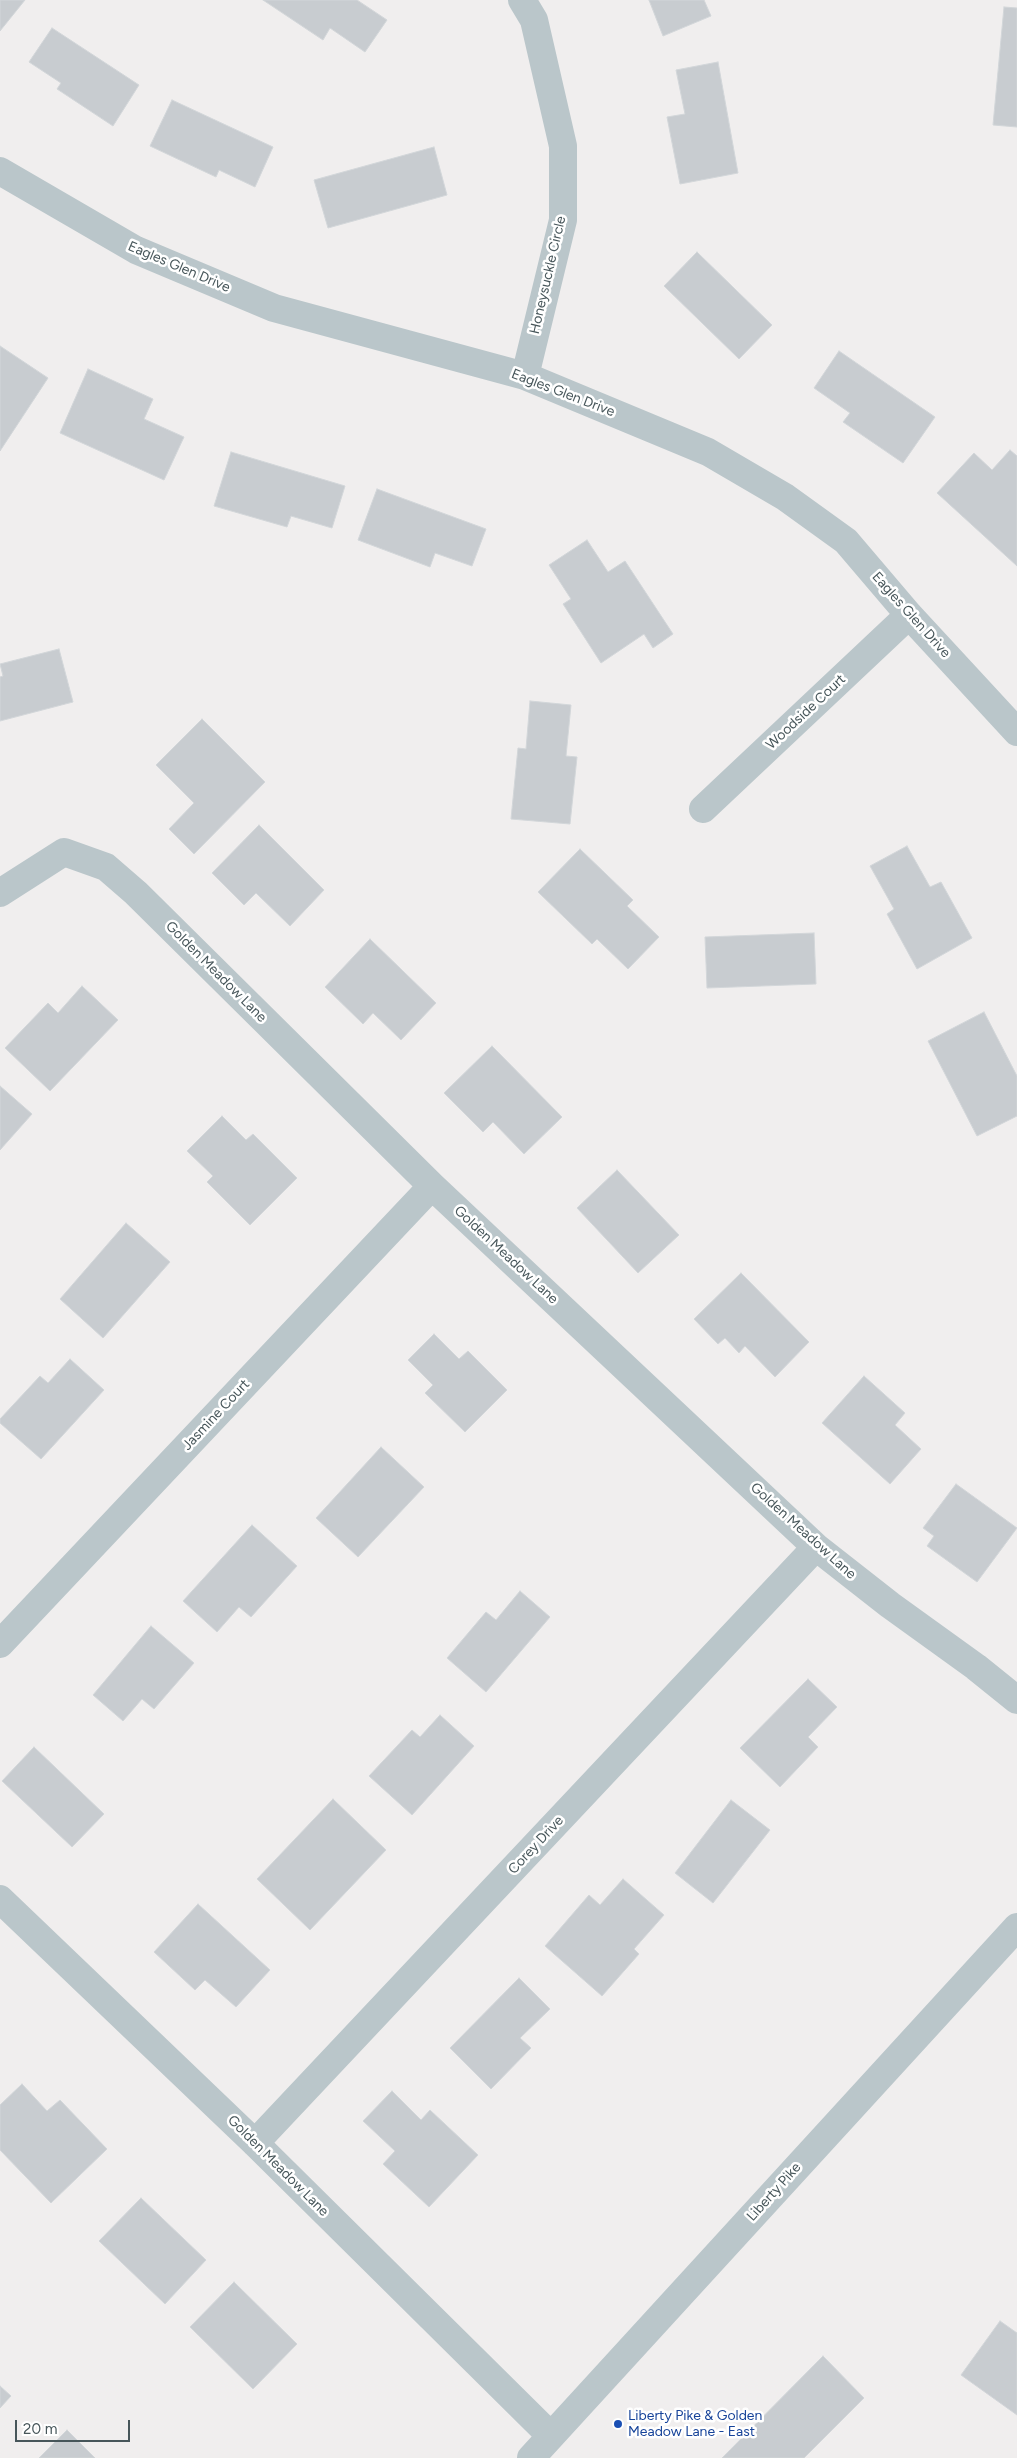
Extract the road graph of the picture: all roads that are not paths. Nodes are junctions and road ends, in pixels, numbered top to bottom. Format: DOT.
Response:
graph roads {
  1 [pos="522,0"];
  2 [pos="0,171"];
  3 [pos="525,376"];
  4 [pos="909,614"];
  5 [pos="1017,732"];
  6 [pos="703,809"];
  7 [pos="0,893"];
  8 [pos="432,1186"];
  9 [pos="816,1547"];
  10 [pos="0,1644"];
  11 [pos="1017,1700"];
  12 [pos="0,1899"];
  13 [pos="1017,1927"];
  14 [pos="255,2142"];
  15 [pos="551,2436"];
  16 [pos="531,2458"];
  1 -- 3 [label="street, Honeysuckle Circle"];
  2 -- 3 [label="street, Eagles Glen Drive"];
  3 -- 4 [label="street, Eagles Glen Drive"];
  4 -- 5 [label="street, Eagles Glen Drive"];
  4 -- 6 [label="street, Woodside Court"];
  7 -- 8 [label="street, Golden Meadow Lane"];
  8 -- 9 [label="street, Golden Meadow Lane"];
  8 -- 10 [label="street, Jasmine Court"];
  9 -- 11 [label="street, Golden Meadow Lane"];
  9 -- 14 [label="street, Corey Drive"];
  12 -- 14 [label="street, Golden Meadow Lane"];
  13 -- 15 [label="street, Liberty Pike"];
  14 -- 15 [label="street, Golden Meadow Lane"];
  15 -- 16 [label="street, Liberty Pike"];
}
